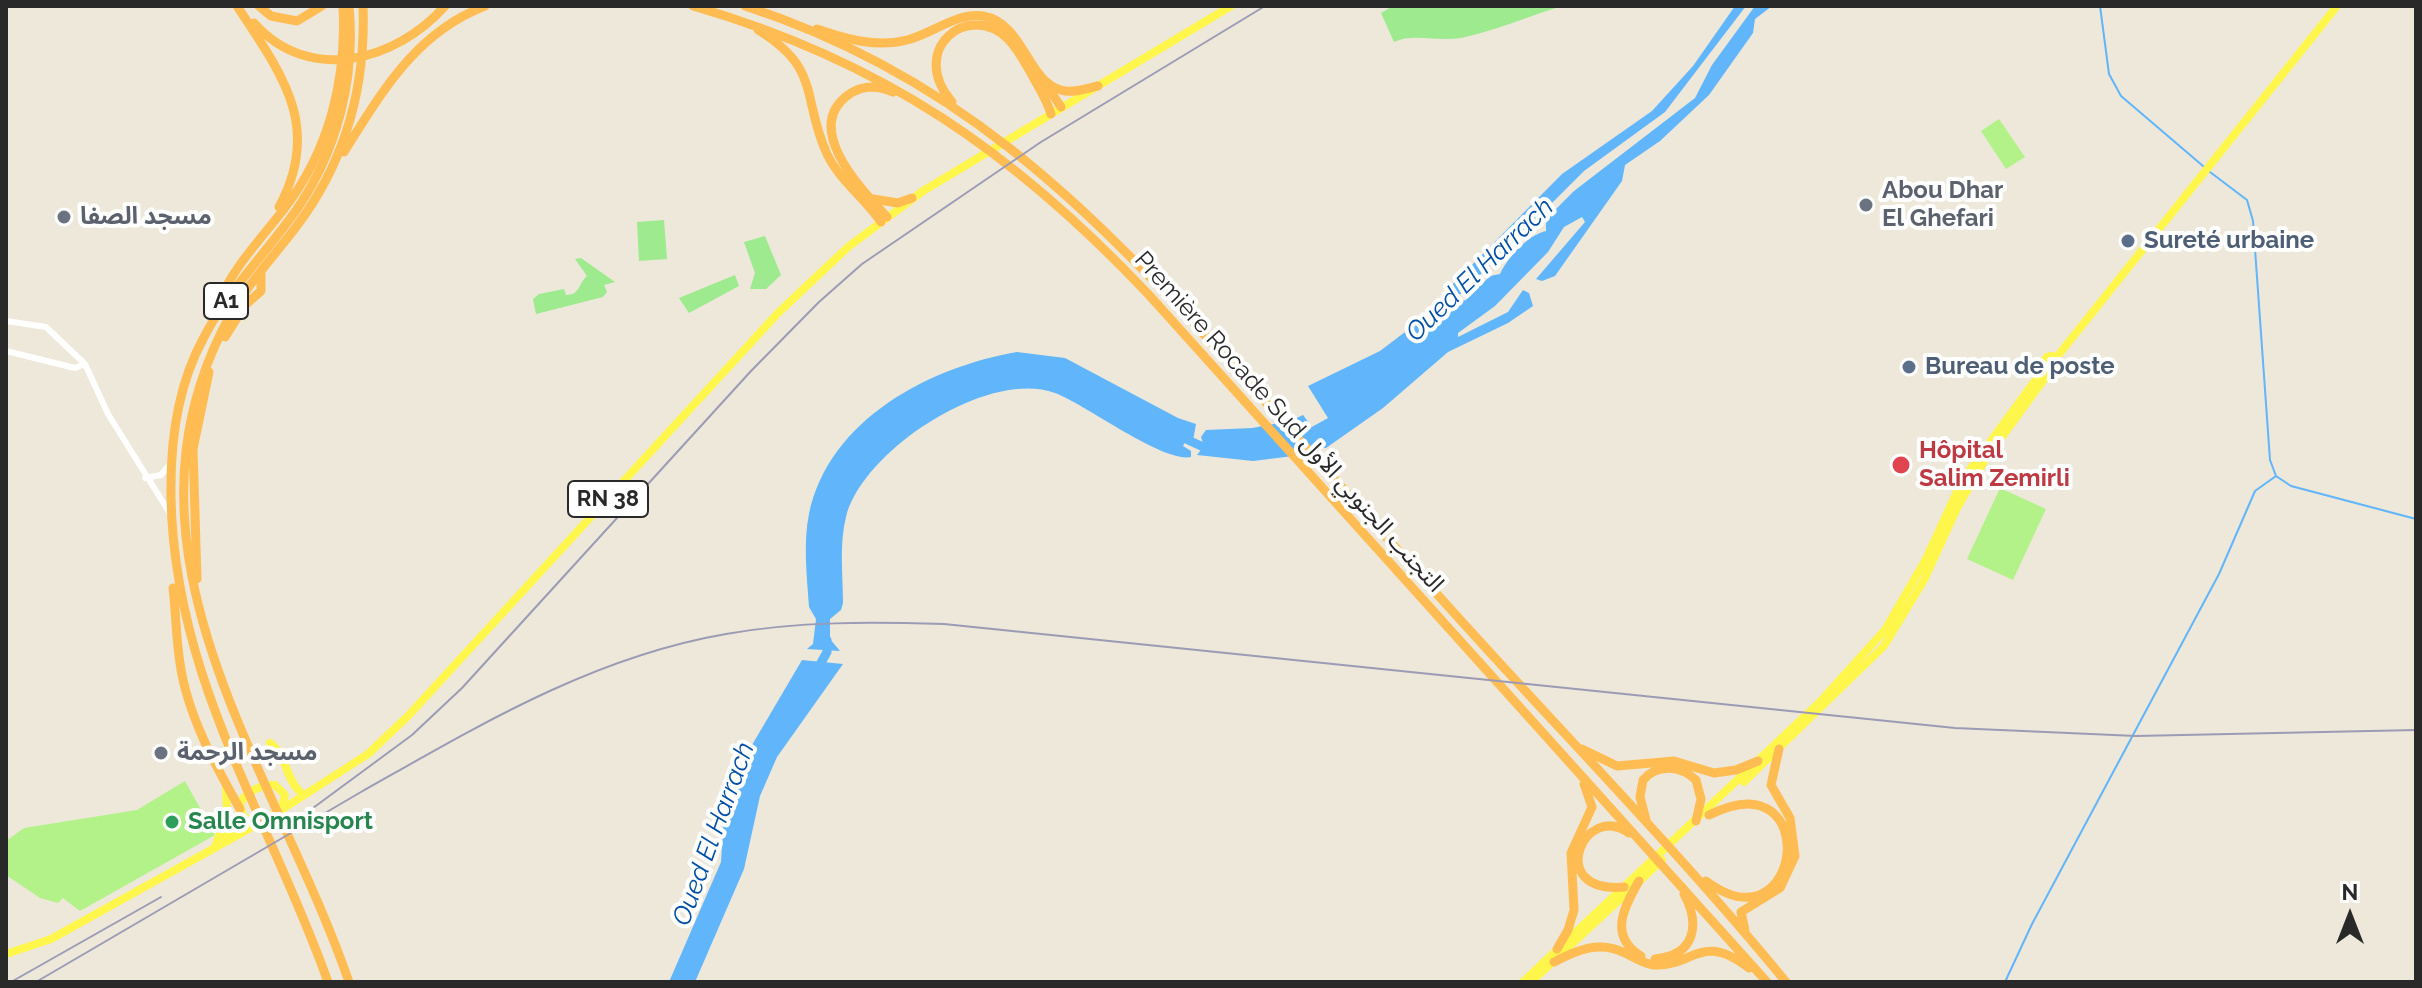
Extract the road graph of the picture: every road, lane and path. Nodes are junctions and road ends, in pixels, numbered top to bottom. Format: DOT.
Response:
graph roads {
  1 [pos="238,6"];
  2 [pos="259,6"];
  3 [pos="322,6"];
  4 [pos="343,6"];
  5 [pos="349,6"];
  6 [pos="363,6"];
  7 [pos="445,6"];
  8 [pos="485,6"];
  9 [pos="693,6"];
  10 [pos="1231,6"];
  11 [pos="2337,6"];
  12 [pos="749,7"];
  13 [pos="741,20"];
  14 [pos="348,46"];
  15 [pos="1034,66"];
  16 [pos="345,71"];
  17 [pos="1098,86"];
  18 [pos="1061,107"];
  19 [pos="957,108"];
  20 [pos="1051,114"];
  21 [pos="946,118"];
  22 [pos="327,178"];
  23 [pos="870,198"];
  24 [pos="912,198"];
  25 [pos="884,219"];
  26 [pos="250,247"];
  27 [pos="6,321"];
  28 [pos="202,339"];
  29 [pos="6,351"];
  30 [pos="85,364"];
  31 [pos="171,463"];
  32 [pos="145,478"];
  33 [pos="171,516"];
  34 [pos="175,557"];
  35 [pos="1789,736"];
  36 [pos="270,743"];
  37 [pos="1574,745"];
  38 [pos="1559,748"];
  39 [pos="1779,749"];
  40 [pos="1758,761"];
  41 [pos="224,779"];
  42 [pos="329,781"];
  43 [pos="281,789"];
  44 [pos="300,792"];
  45 [pos="240,810"];
  46 [pos="281,810"];
  47 [pos="1709,815"];
  48 [pos="263,821"];
  49 [pos="1696,821"];
  50 [pos="1651,830"];
  51 [pos="1688,831"];
  52 [pos="1642,843"];
  53 [pos="218,846"];
  54 [pos="1690,870"];
  55 [pos="1642,876"];
  56 [pos="1677,880"];
  57 [pos="1624,887"];
  58 [pos="1746,933"];
  59 [pos="1557,949"];
  60 [pos="6,954"];
  61 [pos="1554,962"];
  62 [pos="328,982"];
  63 [pos="349,982"];
  64 [pos="1523,982"];
  65 [pos="1531,982"];
  66 [pos="1766,982"];
  67 [pos="1786,982"];
  1 -- 7 [label="highway"];
  1 -- 26 [label="highway"];
  2 -- 3 [label="highway"];
  4 -- 14 [label="highway"];
  5 -- 14 [label="highway, A1"];
  6 -- 22 [label="highway, A1"];
  8 -- 22 [label="highway"];
  9 -- 13 [label="highway, Première Rocade Sud التجنب الجنوبي الأول"];
  10 -- 17 [label="main road, RN 38"];
  11 -- 35 [label="main road"];
  12 -- 15 [label="highway"];
  12 -- 19 [label="highway, Première Rocade Sud التجنب الجنوبي الأول"];
  13 -- 21 [label="highway, Première Rocade Sud التجنب الجنوبي الأول"];
  13 -- 25 [label="highway"];
  14 -- 16 [label="highway, A1"];
  15 -- 17 [label="highway"];
  15 -- 18 [label="highway"];
  16 -- 26 [label="highway"];
  16 -- 28 [label="highway, A1"];
  17 -- 18 [label="main road, RN 38"];
  18 -- 20 [label="main road, RN 38"];
  19 -- 20 [label="highway"];
  19 -- 37 [label="highway, Première Rocade Sud التجنب الجنوبي الأول"];
  20 -- 24 [label="main road, RN 38"];
  21 -- 23 [label="highway"];
  21 -- 38 [label="highway, Première Rocade Sud التجنب الجنوبي الأول"];
  22 -- 63 [label="highway, A1"];
  23 -- 24 [label="highway"];
  23 -- 25 [label="highway"];
  24 -- 25 [label="main road, RN 38"];
  25 -- 42 [label="main road, RN 38"];
  26 -- 28 [label="highway"];
  27 -- 30 [label="street"];
  28 -- 31 [label="highway, A1"];
  29 -- 30 [label="street"];
  30 -- 32 [label="street"];
  31 -- 32 [label="street"];
  31 -- 33 [label="highway, A1"];
  32 -- 33 [label="street"];
  33 -- 34 [label="highway, A1"];
  34 -- 41 [label="highway"];
  34 -- 62 [label="highway, A1"];
  35 -- 39 [label="main road"];
  35 -- 40 [label="main road"];
  36 -- 44 [label="main road"];
  37 -- 40 [label="highway"];
  37 -- 50 [label="highway, Première Rocade Sud التجنب الجنوبي الأول"];
  38 -- 52 [label="highway, Première Rocade Sud التجنب الجنوبي الأول"];
  38 -- 59 [label="highway"];
  39 -- 47 [label="main road"];
  39 -- 58 [label="highway"];
  40 -- 49 [label="main road"];
  41 -- 45 [label="highway"];
  41 -- 53 [label="main road"];
  42 -- 44 [label="main road, RN 38"];
  42 -- 46 [label="main road, RN 38"];
  43 -- 44 [label="main road, RN 38"];
  43 -- 45 [label="main road"];
  43 -- 46 [label="main road"];
  45 -- 48 [label="main road"];
  45 -- 53 [label="main road"];
  46 -- 48 [label="main road"];
  47 -- 51 [label="main road"];
  47 -- 54 [label="highway"];
  48 -- 53 [label="main road"];
  49 -- 50 [label="highway"];
  49 -- 51 [label="main road"];
  50 -- 54 [label="highway, Première Rocade Sud التجنب الجنوبي الأول"];
  51 -- 55 [label="main road"];
  52 -- 56 [label="highway, Première Rocade Sud التجنب الجنوبي الأول"];
  52 -- 57 [label="highway"];
  53 -- 60 [label="main road"];
  54 -- 58 [label="highway, Première Rocade Sud التجنب الجنوبي الأول"];
  55 -- 56 [label="highway"];
  55 -- 57 [label="main road"];
  55 -- 61 [label="main road"];
  56 -- 66 [label="highway, Première Rocade Sud التجنب الجنوبي الأول"];
  57 -- 59 [label="main road"];
  58 -- 67 [label="highway, Première Rocade Sud التجنب الجنوبي الأول"];
  59 -- 64 [label="main road"];
  61 -- 65 [label="main road"];
  61 -- 66 [label="highway"];
}
